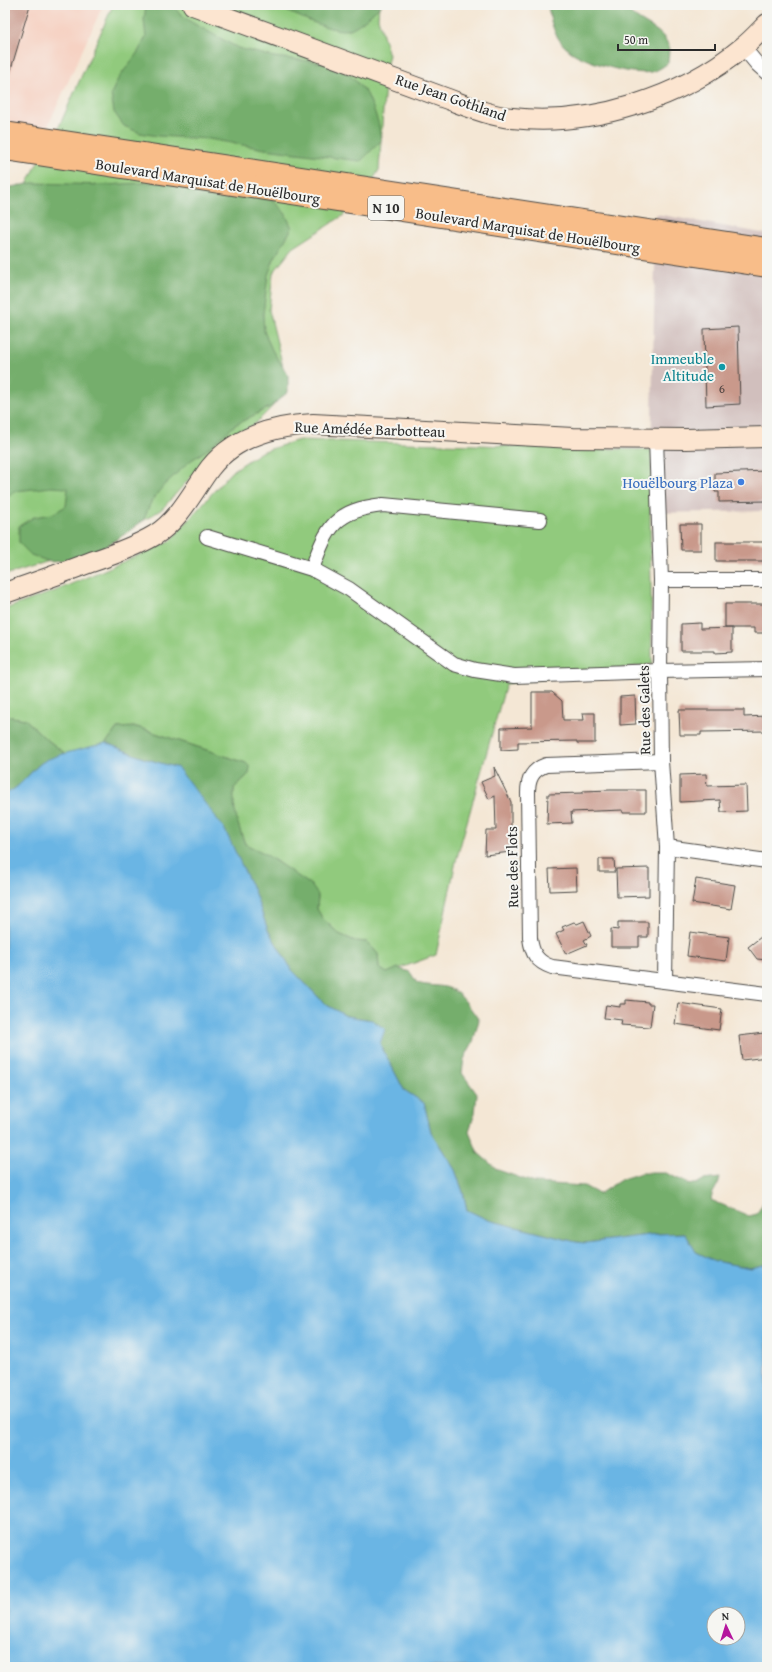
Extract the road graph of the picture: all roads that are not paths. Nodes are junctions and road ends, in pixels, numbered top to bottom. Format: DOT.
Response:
graph roads {
  1 [pos="193,5"];
  2 [pos="767,24"];
  3 [pos="744,47"];
  4 [pos="767,73"];
  5 [pos="5,133"];
  6 [pos="5,149"];
  7 [pos="767,249"];
  8 [pos="767,266"];
  9 [pos="767,437"];
  10 [pos="656,439"];
  11 [pos="540,520"];
  12 [pos="208,537"];
  13 [pos="312,569"];
  14 [pos="661,580"];
  15 [pos="767,580"];
  16 [pos="5,593"];
  17 [pos="767,669"];
  18 [pos="660,671"];
  19 [pos="661,761"];
  20 [pos="667,847"];
  21 [pos="767,861"];
  22 [pos="665,981"];
  23 [pos="767,994"];
  1 -- 3 [label="street, Rue Jean Gothland"];
  2 -- 3 [label="street, Rue Jean Gothland"];
  3 -- 4 [label="street"];
  5 -- 7 [label="main road, Boulevard Marquisat de Houëlbourg / N 10"];
  6 -- 8 [label="main road, Boulevard Marquisat de Houëlbourg / N 10"];
  9 -- 10 [label="street, Rue Amédée Barbotteau"];
  10 -- 14 [label="street, Rue des Galets"];
  10 -- 16 [label="street, Rue Amédée Barbotteau"];
  11 -- 13 [label="street"];
  12 -- 13 [label="street"];
  13 -- 18 [label="street"];
  14 -- 15 [label="street"];
  14 -- 18 [label="street, Rue des Galets"];
  17 -- 18 [label="street"];
  18 -- 19 [label="street, Rue des Galets"];
  19 -- 20 [label="street, Rue des Galets"];
  19 -- 22 [label="street, Rue des Flots"];
  20 -- 21 [label="street"];
  20 -- 22 [label="street, Rue des Galets"];
  22 -- 23 [label="street"];
}
